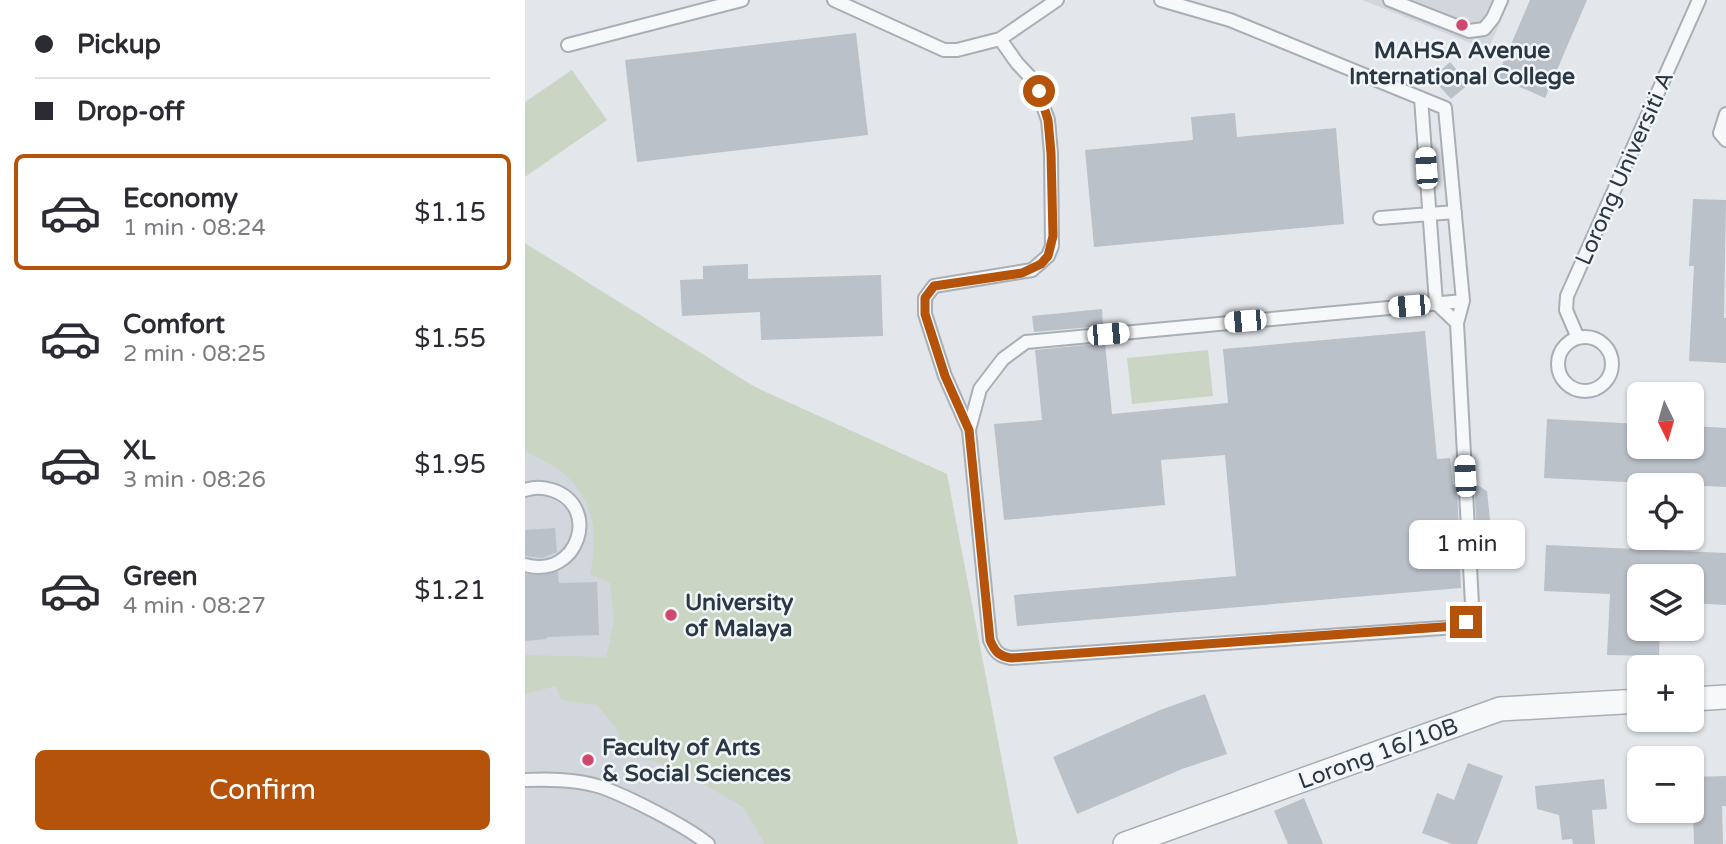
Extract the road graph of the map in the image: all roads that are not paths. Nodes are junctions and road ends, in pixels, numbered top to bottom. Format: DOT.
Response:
graph roads {
  1 [pos="742,0"];
  2 [pos="834,0"];
  3 [pos="1057,0"];
  4 [pos="1161,0"];
  5 [pos="1390,0"];
  6 [pos="1501,0"];
  7 [pos="1699,0"];
  8 [pos="1000,39"];
  9 [pos="568,45"];
  10 [pos="1421,98"];
  11 [pos="1726,114"];
  12 [pos="1726,140"];
  13 [pos="1455,212"];
  14 [pos="1430,214"];
  15 [pos="1380,218"];
  16 [pos="1463,301"];
  17 [pos="1436,303"];
  18 [pos="1457,323"];
  19 [pos="1578,338"];
  20 [pos="969,430"];
  21 [pos="527,486"];
  22 [pos="525,565"];
  23 [pos="1726,697"];
  24 [pos="1704,698"];
  25 [pos="1627,702"];
  26 [pos="525,779"];
  27 [pos="708,844"];
  28 [pos="1125,844"];
  1 -- 9 [label="lane"];
  2 -- 8 [label="lane"];
  3 -- 8 [label="lane"];
  4 -- 10 [label="lane"];
  5 -- 6 [label="lane"];
  7 -- 19 [label="lane, Lorong Universiti A"];
  8 -- 20 [label="lane"];
  10 -- 13 [label="lane"];
  10 -- 14 [label="lane"];
  11 -- 12 [label="lane"];
  13 -- 14 [label="lane"];
  13 -- 16 [label="lane"];
  14 -- 15 [label="lane"];
  14 -- 17 [label="lane"];
  16 -- 17 [label="lane"];
  16 -- 18 [label="lane"];
  17 -- 18 [label="lane"];
  17 -- 20 [label="lane"];
  18 -- 20 [label="lane"];
  19 -- 19 [label="lane"];
  21 -- 22 [label="lane"];
  23 -- 24 [label="street"];
  25 -- 28 [label="street, Lorong 16/10B"];
  26 -- 27 [label="lane"];
}
